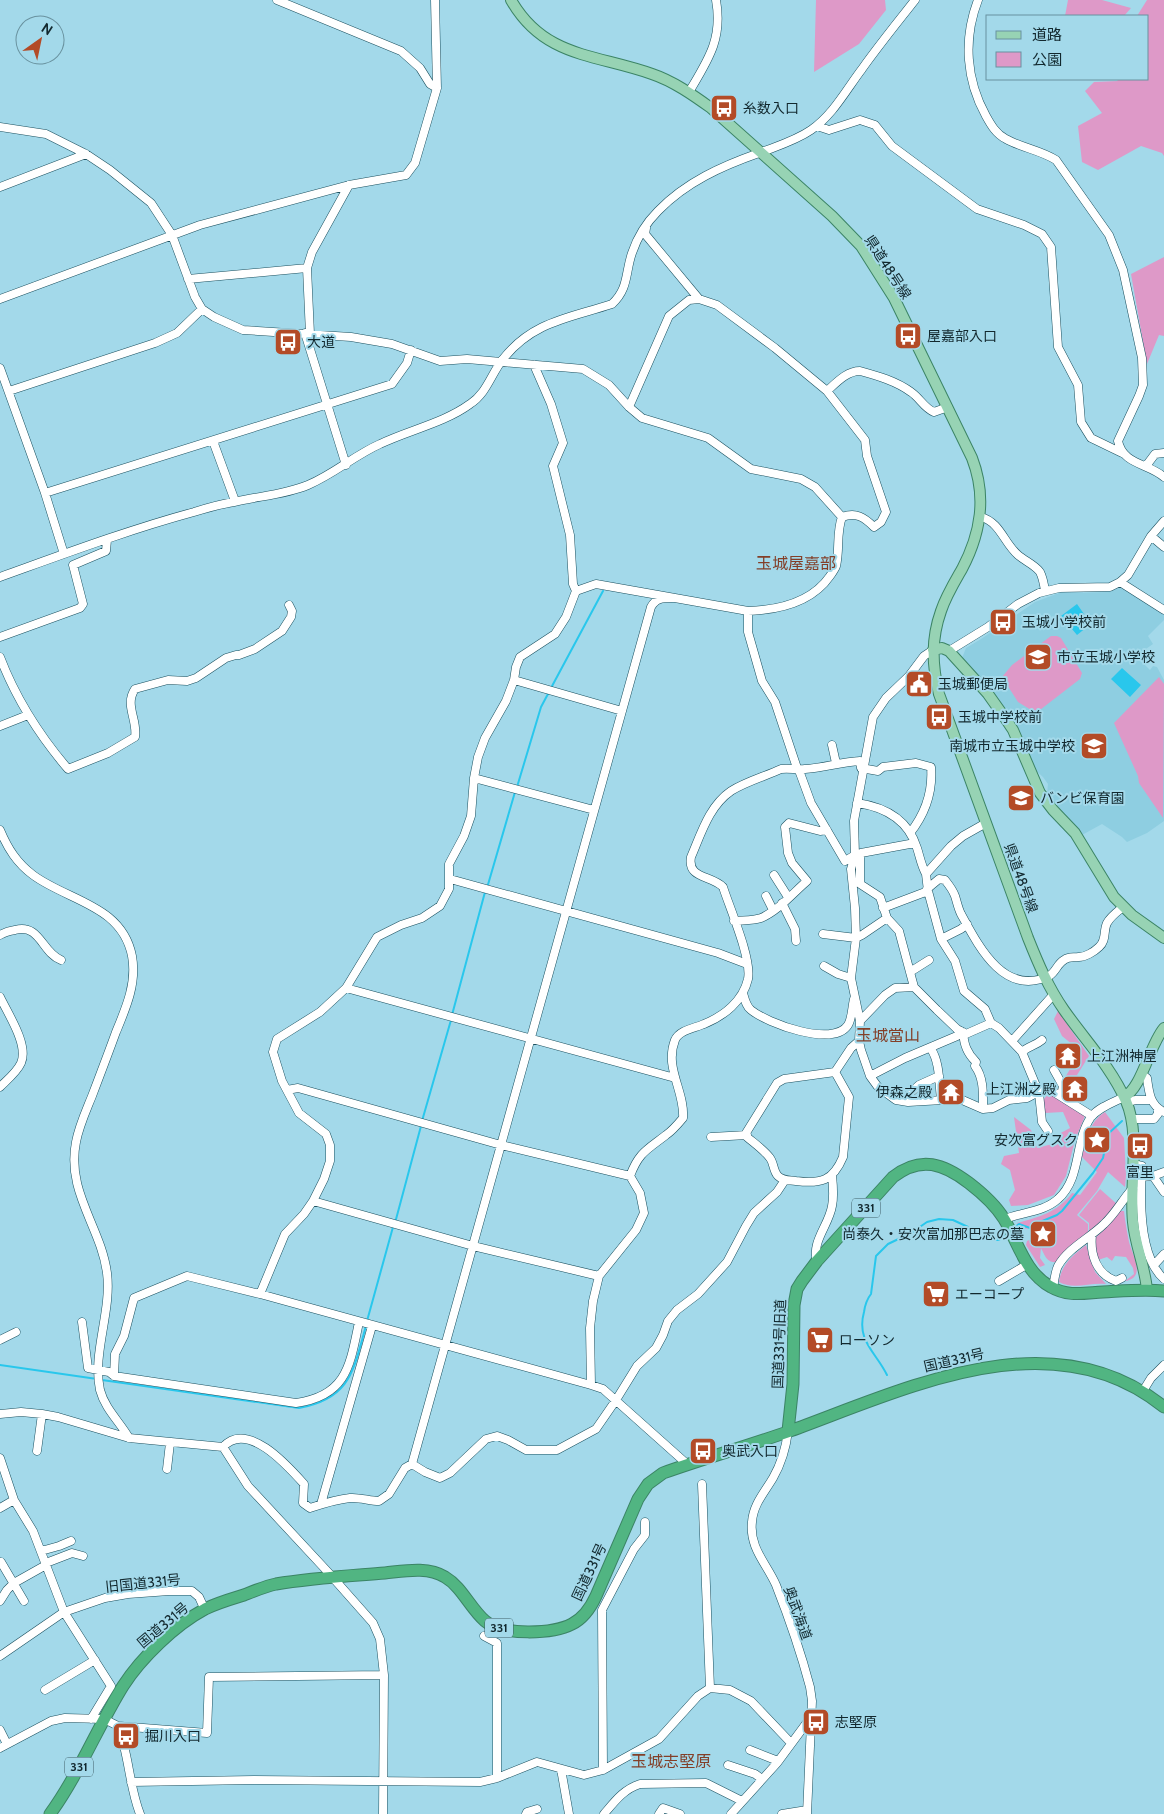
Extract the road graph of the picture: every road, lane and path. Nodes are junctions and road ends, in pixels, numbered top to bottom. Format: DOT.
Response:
graph roads {
  1 [pos="277,0"];
  2 [pos="435,0"];
  3 [pos="511,0"];
  4 [pos="716,0"];
  5 [pos="915,0"];
  6 [pos="978,0"];
  7 [pos="436,88"];
  8 [pos="689,92"];
  9 [pos="817,126"];
  10 [pos="0,127"];
  11 [pos="760,152"];
  12 [pos="86,154"];
  13 [pos="349,185"];
  14 [pos="0,187"];
  15 [pos="646,228"];
  16 [pos="172,235"];
  17 [pos="307,268"];
  18 [pos="188,279"];
  19 [pos="0,299"];
  20 [pos="699,299"];
  21 [pos="202,309"];
  22 [pos="308,334"];
  23 [pos="411,350"];
  24 [pos="500,362"];
  25 [pos="534,365"];
  26 [pos="0,368"];
  27 [pos="8,391"];
  28 [pos="828,391"];
  29 [pos="326,405"];
  30 [pos="629,407"];
  31 [pos="948,408"];
  32 [pos="213,441"];
  33 [pos="1122,453"];
  34 [pos="1164,453"];
  35 [pos="346,465"];
  36 [pos="1146,466"];
  37 [pos="1164,477"];
  38 [pos="45,493"];
  39 [pos="235,502"];
  40 [pos="842,517"];
  41 [pos="981,517"];
  42 [pos="1164,521"];
  43 [pos="1152,536"];
  44 [pos="107,540"];
  45 [pos="1164,547"];
  46 [pos="64,554"];
  47 [pos="0,577"];
  48 [pos="1120,582"];
  49 [pos="576,591"];
  50 [pos="1045,591"];
  51 [pos="672,598"];
  52 [pos="289,605"];
  53 [pos="1164,610"];
  54 [pos="748,611"];
  55 [pos="0,637"];
  56 [pos="933,650"];
  57 [pos="949,651"];
  58 [pos="0,657"];
  59 [pos="514,680"];
  60 [pos="622,710"];
  61 [pos="28,715"];
  62 [pos="0,726"];
  63 [pos="832,745"];
  64 [pos="836,763"];
  65 [pos="796,768"];
  66 [pos="864,768"];
  67 [pos="474,778"];
  68 [pos="857,803"];
  69 [pos="594,810"];
  70 [pos="986,823"];
  71 [pos="0,830"];
  72 [pos="827,830"];
  73 [pos="910,833"];
  74 [pos="915,843"];
  75 [pos="857,855"];
  76 [pos="774,874"];
  77 [pos="926,874"];
  78 [pos="450,879"];
  79 [pos="928,890"];
  80 [pos="766,896"];
  81 [pos="788,897"];
  82 [pos="782,903"];
  83 [pos="1123,907"];
  84 [pos="883,908"];
  85 [pos="773,910"];
  86 [pos="566,911"];
  87 [pos="886,918"];
  88 [pos="734,921"];
  89 [pos="967,924"];
  90 [pos="823,934"];
  91 [pos="0,936"];
  92 [pos="856,938"];
  93 [pos="1164,938"];
  94 [pos="941,939"];
  95 [pos="796,941"];
  96 [pos="61,960"];
  97 [pos="929,960"];
  98 [pos="747,964"];
  99 [pos="824,966"];
  100 [pos="910,972"];
  101 [pos="1044,977"];
  102 [pos="851,978"];
  103 [pos="914,987"];
  104 [pos="346,988"];
  105 [pos="743,993"];
  106 [pos="1054,994"];
  107 [pos="855,995"];
  108 [pos="0,997"];
  109 [pos="860,1022"];
  110 [pos="991,1023"];
  111 [pos="962,1032"];
  112 [pos="1163,1032"];
  113 [pos="530,1040"];
  114 [pos="1042,1040"];
  115 [pos="859,1041"];
  116 [pos="1012,1041"];
  117 [pos="931,1049"];
  118 [pos="1022,1052"];
  119 [pos="1054,1070"];
  120 [pos="834,1072"];
  121 [pos="1141,1074"];
  122 [pos="870,1076"];
  123 [pos="938,1076"];
  124 [pos="675,1078"];
  125 [pos="0,1087"];
  126 [pos="287,1090"];
  127 [pos="1039,1093"];
  128 [pos="1061,1096"];
  129 [pos="941,1099"];
  130 [pos="1125,1100"];
  131 [pos="908,1102"];
  132 [pos="1156,1106"];
  133 [pos="983,1109"];
  134 [pos="1092,1116"];
  135 [pos="1131,1119"];
  136 [pos="1048,1131"];
  137 [pos="746,1135"];
  138 [pos="711,1137"];
  139 [pos="501,1144"];
  140 [pos="1133,1164"];
  141 [pos="1164,1172"];
  142 [pos="832,1175"];
  143 [pos="630,1176"];
  144 [pos="1153,1176"];
  145 [pos="1141,1177"];
  146 [pos="785,1180"];
  147 [pos="1133,1188"];
  148 [pos="1164,1192"];
  149 [pos="313,1201"];
  150 [pos="1008,1227"];
  151 [pos="1092,1235"];
  152 [pos="473,1246"];
  153 [pos="1164,1254"];
  154 [pos="817,1261"];
  155 [pos="1028,1264"];
  156 [pos="1154,1265"];
  157 [pos="599,1276"];
  158 [pos="1122,1278"];
  159 [pos="1164,1278"];
  160 [pos="999,1281"];
  161 [pos="1053,1288"];
  162 [pos="1147,1290"];
  163 [pos="1164,1291"];
  164 [pos="260,1294"];
  165 [pos="82,1322"];
  166 [pos="361,1322"];
  167 [pos="372,1325"];
  168 [pos="16,1332"];
  169 [pos="0,1340"];
  170 [pos="445,1346"];
  171 [pos="1164,1365"];
  172 [pos="99,1373"];
  173 [pos="114,1376"];
  174 [pos="591,1385"];
  175 [pos="1143,1391"];
  176 [pos="616,1400"];
  177 [pos="1164,1407"];
  178 [pos="0,1414"];
  179 [pos="42,1414"];
  180 [pos="788,1431"];
  181 [pos="130,1438"];
  182 [pos="170,1443"];
  183 [pos="223,1447"];
  184 [pos="37,1451"];
  185 [pos="0,1458"];
  186 [pos="412,1464"];
  187 [pos="687,1464"];
  188 [pos="167,1469"];
  189 [pos="702,1484"];
  190 [pos="14,1500"];
  191 [pos="321,1504"];
  192 [pos="0,1508"];
  193 [pos="645,1522"];
  194 [pos="71,1541"];
  195 [pos="41,1551"];
  196 [pos="84,1556"];
  197 [pos="1,1562"];
  198 [pos="46,1564"];
  199 [pos="333,1578"];
  200 [pos="14,1583"];
  201 [pos="3,1589"];
  202 [pos="0,1601"];
  203 [pos="24,1601"];
  204 [pos="205,1610"];
  205 [pos="64,1612"];
  206 [pos="484,1636"];
  207 [pos="0,1656"];
  208 [pos="95,1660"];
  209 [pos="384,1675"];
  210 [pos="710,1688"];
  211 [pos="44,1690"];
  212 [pos="811,1717"];
  213 [pos="91,1719"];
  214 [pos="104,1719"];
  215 [pos="118,1726"];
  216 [pos="0,1730"];
  217 [pos="791,1743"];
  218 [pos="4,1746"];
  219 [pos="750,1750"];
  220 [pos="778,1761"];
  221 [pos="728,1766"];
  222 [pos="561,1769"];
  223 [pos="603,1770"];
  224 [pos="497,1778"];
  225 [pos="762,1779"];
  226 [pos="384,1781"];
  227 [pos="131,1782"];
  228 [pos="742,1801"];
  229 [pos="537,1809"];
  230 [pos="807,1812"];
  231 [pos="50,1814"];
  232 [pos="140,1814"];
  233 [pos="384,1814"];
  234 [pos="526,1814"];
  235 [pos="569,1814"];
  236 [pos="604,1814"];
  237 [pos="659,1814"];
  238 [pos="680,1814"];
  239 [pos="731,1814"];
  240 [pos="782,1814"];
  1 -- 7 [label="street"];
  2 -- 7 [label="street"];
  3 -- 8 [label="main road, 県道48号線"];
  4 -- 8 [label="street"];
  5 -- 9 [label="street"];
  6 -- 33 [label="street"];
  7 -- 13 [label="street"];
  8 -- 11 [label="main road, 県道48号線"];
  9 -- 11 [label="street"];
  9 -- 33 [label="street"];
  10 -- 12 [label="street"];
  11 -- 15 [label="street"];
  11 -- 31 [label="main road, 県道48号線"];
  12 -- 14 [label="street"];
  12 -- 16 [label="street"];
  13 -- 16 [label="street"];
  13 -- 17 [label="street"];
  15 -- 20 [label="street"];
  15 -- 24 [label="street"];
  16 -- 18 [label="street"];
  16 -- 19 [label="street"];
  17 -- 18 [label="street"];
  17 -- 22 [label="street"];
  18 -- 21 [label="street"];
  20 -- 28 [label="street"];
  20 -- 30 [label="street"];
  21 -- 22 [label="street"];
  21 -- 27 [label="street"];
  22 -- 23 [label="street"];
  22 -- 29 [label="street"];
  23 -- 24 [label="street"];
  23 -- 29 [label="street"];
  24 -- 25 [label="street"];
  24 -- 35 [label="street"];
  25 -- 30 [label="street"];
  25 -- 49 [label="street"];
  26 -- 27 [label="street"];
  27 -- 38 [label="street"];
  28 -- 31 [label="street"];
  28 -- 40 [label="street"];
  29 -- 32 [label="street"];
  29 -- 35 [label="street"];
  30 -- 40 [label="street"];
  31 -- 41 [label="main road, 県道48号線"];
  32 -- 38 [label="street"];
  32 -- 39 [label="street"];
  33 -- 36 [label="street"];
  34 -- 36 [label="street"];
  35 -- 39 [label="street"];
  36 -- 37 [label="street"];
  38 -- 46 [label="street"];
  39 -- 44 [label="street"];
  40 -- 54 [label="street"];
  41 -- 50 [label="street"];
  41 -- 56 [label="main road, 県道48号線"];
  42 -- 43 [label="street"];
  43 -- 45 [label="street"];
  43 -- 48 [label="street"];
  44 -- 46 [label="street"];
  44 -- 55 [label="street"];
  46 -- 47 [label="street"];
  48 -- 50 [label="street"];
  48 -- 53 [label="street"];
  49 -- 51 [label="street"];
  49 -- 59 [label="street"];
  50 -- 57 [label="street"];
  51 -- 54 [label="street"];
  51 -- 60 [label="street"];
  52 -- 61 [label="street"];
  54 -- 65 [label="street"];
  56 -- 57 [label="main road"];
  56 -- 66 [label="street"];
  56 -- 70 [label="main road, 県道48号線"];
  57 -- 83 [label="main road"];
  58 -- 61 [label="street"];
  59 -- 60 [label="street"];
  59 -- 67 [label="street"];
  60 -- 69 [label="street"];
  61 -- 62 [label="street"];
  63 -- 64 [label="street"];
  64 -- 65 [label="street"];
  64 -- 66 [label="street"];
  65 -- 72 [label="street"];
  65 -- 88 [label="street"];
  66 -- 68 [label="street"];
  66 -- 73 [label="street"];
  67 -- 69 [label="street"];
  67 -- 78 [label="street"];
  68 -- 73 [label="street"];
  68 -- 75 [label="street"];
  69 -- 86 [label="street"];
  70 -- 77 [label="street"];
  70 -- 101 [label="main road, 県道48号線"];
  71 -- 172 [label="street"];
  72 -- 75 [label="street"];
  72 -- 81 [label="street"];
  73 -- 74 [label="street"];
  74 -- 75 [label="street"];
  74 -- 77 [label="street"];
  75 -- 84 [label="street"];
  75 -- 92 [label="street"];
  76 -- 81 [label="street"];
  77 -- 79 [label="street"];
  78 -- 86 [label="street"];
  78 -- 104 [label="street"];
  79 -- 84 [label="street"];
  79 -- 89 [label="street"];
  79 -- 94 [label="street"];
  80 -- 85 [label="street"];
  81 -- 82 [label="street"];
  82 -- 85 [label="street"];
  82 -- 95 [label="street"];
  83 -- 93 [label="main road"];
  83 -- 101 [label="street"];
  84 -- 87 [label="street"];
  85 -- 88 [label="street"];
  86 -- 98 [label="street"];
  86 -- 113 [label="street"];
  87 -- 92 [label="street"];
  87 -- 100 [label="street"];
  88 -- 98 [label="street"];
  89 -- 94 [label="street"];
  89 -- 101 [label="street"];
  90 -- 92 [label="street"];
  91 -- 96 [label="street"];
  92 -- 102 [label="street"];
  94 -- 110 [label="street"];
  97 -- 100 [label="street"];
  98 -- 105 [label="street"];
  99 -- 102 [label="street"];
  100 -- 103 [label="street"];
  101 -- 106 [label="main road, 県道48号線"];
  102 -- 107 [label="street"];
  103 -- 109 [label="street"];
  103 -- 111 [label="street"];
  104 -- 113 [label="street"];
  104 -- 126 [label="street"];
  105 -- 107 [label="street"];
  105 -- 124 [label="street"];
  106 -- 116 [label="street"];
  106 -- 130 [label="main road, 県道48号線"];
  107 -- 109 [label="street"];
  108 -- 125 [label="street"];
  109 -- 115 [label="street"];
  110 -- 111 [label="street"];
  110 -- 116 [label="street"];
  111 -- 117 [label="street"];
  111 -- 133 [label="street"];
  112 -- 121 [label="main road"];
  113 -- 124 [label="street"];
  113 -- 139 [label="street"];
  114 -- 118 [label="street"];
  115 -- 120 [label="street"];
  115 -- 122 [label="street"];
  116 -- 118 [label="street"];
  117 -- 122 [label="street"];
  117 -- 123 [label="street"];
  118 -- 127 [label="street"];
  119 -- 128 [label="street"];
  120 -- 137 [label="street"];
  120 -- 142 [label="street"];
  121 -- 130 [label="main road"];
  121 -- 132 [label="street"];
  122 -- 131 [label="street"];
  123 -- 129 [label="street"];
  123 -- 131 [label="street"];
  124 -- 143 [label="street"];
  126 -- 139 [label="street"];
  126 -- 149 [label="street"];
  127 -- 128 [label="street"];
  127 -- 133 [label="street"];
  127 -- 136 [label="street"];
  128 -- 134 [label="street"];
  129 -- 131 [label="street"];
  129 -- 133 [label="street"];
  130 -- 132 [label="street"];
  130 -- 134 [label="street"];
  130 -- 135 [label="main road, 県道48号線"];
  132 -- 135 [label="street"];
  134 -- 150 [label="street"];
  135 -- 140 [label="main road, 県道48号線"];
  137 -- 138 [label="street"];
  137 -- 146 [label="street"];
  139 -- 143 [label="street"];
  139 -- 152 [label="street"];
  140 -- 145 [label="street"];
  140 -- 147 [label="main road, 県道48号線"];
  141 -- 144 [label="street"];
  142 -- 146 [label="street"];
  142 -- 154 [label="street"];
  143 -- 157 [label="street"];
  144 -- 145 [label="street"];
  144 -- 148 [label="street"];
  145 -- 156 [label="street"];
  146 -- 176 [label="street"];
  147 -- 151 [label="street"];
  147 -- 162 [label="main road, 県道48号線"];
  149 -- 152 [label="street"];
  149 -- 164 [label="street"];
  150 -- 154 [label="highway, 国道331号旧道 / 331"];
  150 -- 155 [label="highway, 国道331号旧道 / 331"];
  151 -- 158 [label="street"];
  151 -- 161 [label="street"];
  152 -- 157 [label="street"];
  152 -- 170 [label="street"];
  153 -- 156 [label="street"];
  154 -- 180 [label="highway, 国道331号旧道 / 331"];
  155 -- 160 [label="street"];
  155 -- 161 [label="highway, 国道331号旧道 / 331"];
  156 -- 159 [label="street"];
  157 -- 174 [label="street"];
  161 -- 162 [label="highway, 国道331号旧道 / 331"];
  162 -- 163 [label="highway, 国道331号旧道 / 331"];
  164 -- 166 [label="street"];
  164 -- 173 [label="street"];
  165 -- 172 [label="street"];
  166 -- 167 [label="street"];
  166 -- 173 [label="street"];
  167 -- 170 [label="street"];
  167 -- 191 [label="street"];
  168 -- 169 [label="street"];
  170 -- 174 [label="street"];
  170 -- 186 [label="street"];
  171 -- 175 [label="street"];
  172 -- 173 [label="street"];
  172 -- 181 [label="street"];
  174 -- 176 [label="street"];
  175 -- 177 [label="highway, 国道331号 / 331"];
  175 -- 180 [label="highway, 国道331号 / 331"];
  176 -- 186 [label="street"];
  176 -- 187 [label="street"];
  178 -- 179 [label="street"];
  179 -- 181 [label="street"];
  179 -- 184 [label="street"];
  180 -- 187 [label="highway, 国道331号 / 331"];
  180 -- 212 [label="street, 奥武海道"];
  181 -- 182 [label="street"];
  182 -- 183 [label="street"];
  182 -- 188 [label="street"];
  183 -- 191 [label="street"];
  183 -- 199 [label="street"];
  185 -- 190 [label="street"];
  186 -- 191 [label="street"];
  187 -- 199 [label="highway, 国道331号 / 331"];
  189 -- 210 [label="street"];
  190 -- 192 [label="street"];
  190 -- 195 [label="street"];
  193 -- 223 [label="street"];
  194 -- 195 [label="street"];
  195 -- 198 [label="street"];
  196 -- 198 [label="street"];
  197 -- 200 [label="street"];
  198 -- 200 [label="street"];
  198 -- 205 [label="street"];
  199 -- 204 [label="highway, 国道331号 / 331"];
  199 -- 209 [label="street"];
  200 -- 201 [label="street"];
  200 -- 203 [label="street"];
  201 -- 202 [label="street"];
  204 -- 205 [label="street, 旧国道331号"];
  204 -- 214 [label="highway, 国道331号 / 331"];
  205 -- 207 [label="street, 旧国道331号"];
  205 -- 208 [label="street"];
  206 -- 224 [label="street"];
  208 -- 211 [label="street"];
  208 -- 213 [label="street"];
  209 -- 215 [label="street"];
  209 -- 226 [label="street"];
  210 -- 217 [label="street"];
  210 -- 223 [label="street"];
  212 -- 217 [label="street"];
  212 -- 230 [label="street, 奥武海道"];
  213 -- 214 [label="street"];
  213 -- 218 [label="street"];
  214 -- 215 [label="street"];
  214 -- 231 [label="highway, 国道331号 / 331"];
  215 -- 227 [label="street"];
  216 -- 218 [label="street"];
  217 -- 220 [label="street"];
  219 -- 220 [label="street"];
  220 -- 225 [label="street"];
  221 -- 225 [label="street"];
  222 -- 223 [label="street"];
  222 -- 224 [label="street"];
  222 -- 235 [label="street"];
  224 -- 226 [label="street"];
  225 -- 228 [label="street"];
  226 -- 227 [label="street"];
  226 -- 233 [label="street"];
  227 -- 232 [label="street"];
  228 -- 236 [label="street"];
  228 -- 239 [label="street"];
  229 -- 234 [label="street"];
  230 -- 240 [label="street"];
  237 -- 238 [label="street"];
}
